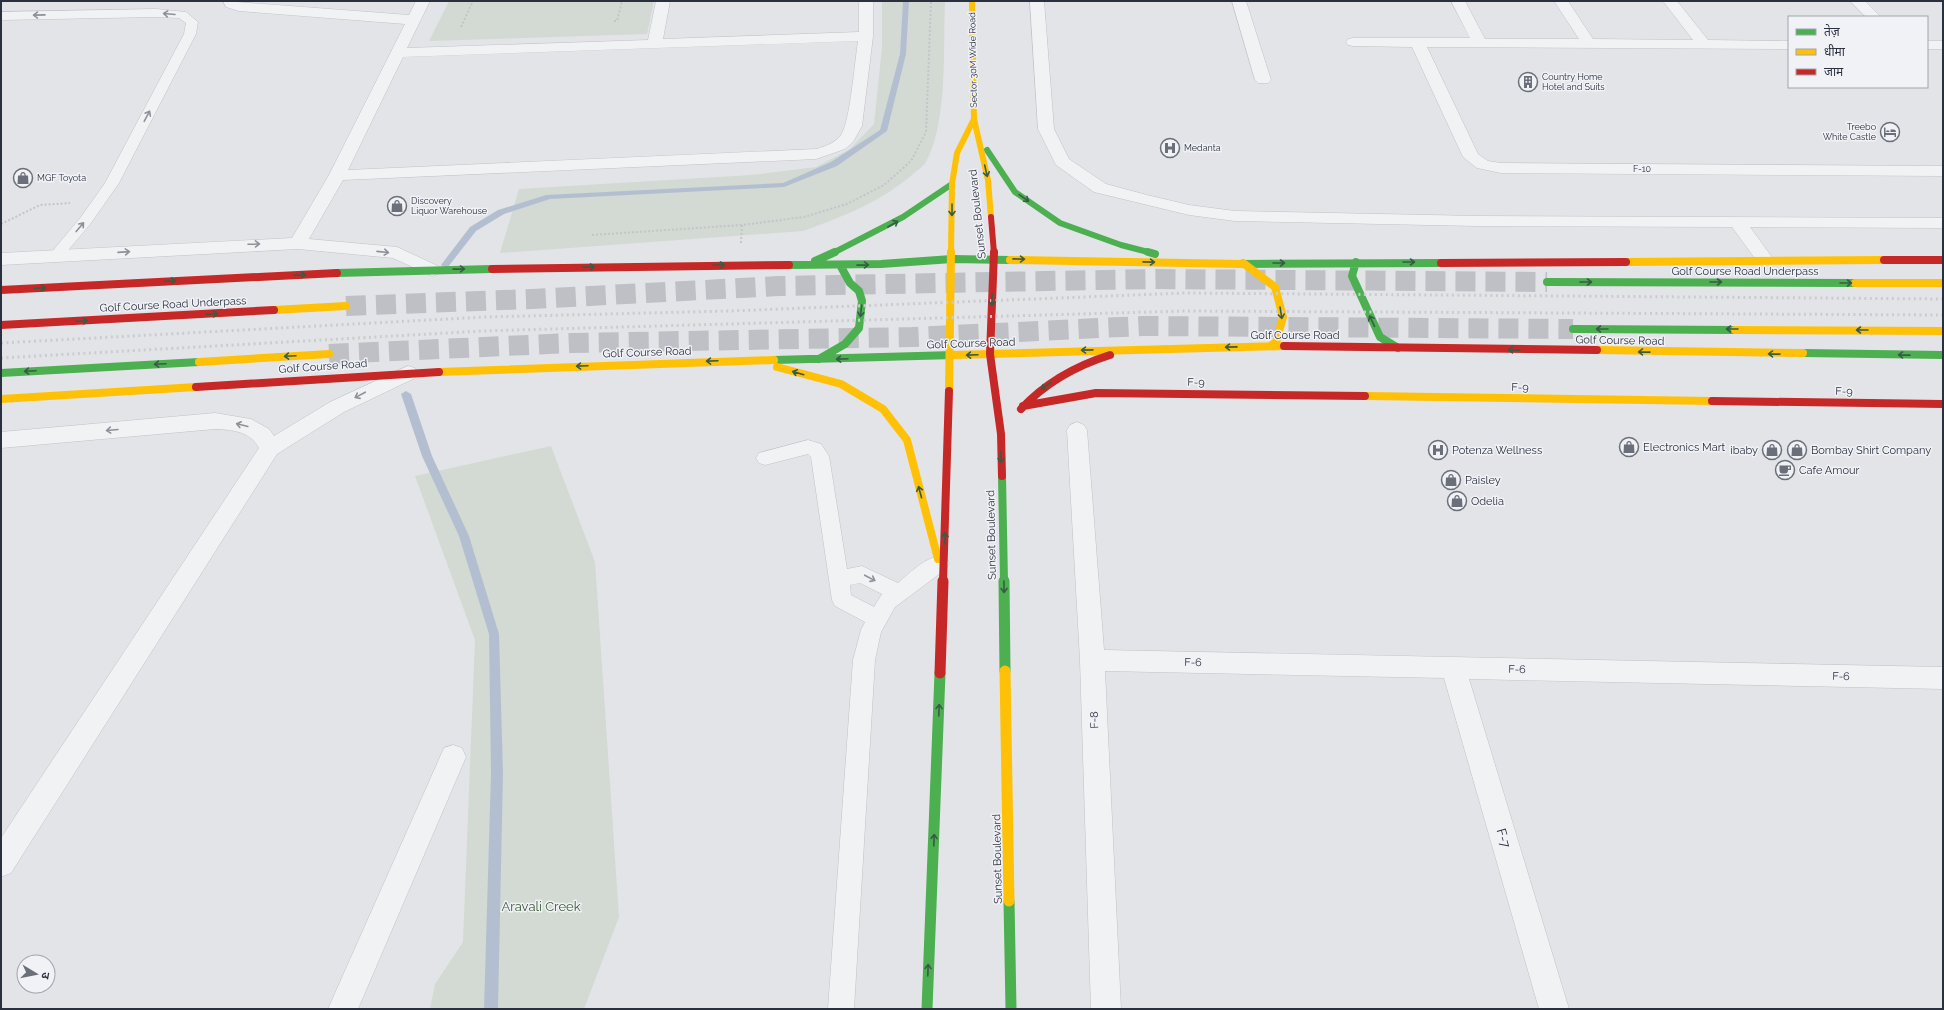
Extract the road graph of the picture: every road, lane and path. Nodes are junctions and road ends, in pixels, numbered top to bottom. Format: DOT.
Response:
graph roads {
  1 [pos="230,1"];
  2 [pos="423,1"];
  3 [pos="472,1"];
  4 [pos="622,1"];
  5 [pos="663,1"];
  6 [pos="866,1"];
  7 [pos="972,1"];
  8 [pos="1037,1"];
  9 [pos="1239,1"];
  10 [pos="1458,1"];
  11 [pos="1561,1"];
  12 [pos="1670,1"];
  13 [pos="1857,1"];
  14 [pos="1,16"];
  15 [pos="1873,16"];
  16 [pos="413,20"];
  17 [pos="610,22"];
  18 [pos="468,27"];
  19 [pos="866,36"];
  20 [pos="1353,42"];
  21 [pos="1417,42"];
  22 [pos="655,43"];
  23 [pos="1480,43"];
  24 [pos="1589,44"];
  25 [pos="1704,45"];
  26 [pos="1928,45"];
  27 [pos="1943,45"];
  28 [pos="1788,46"];
  29 [pos="398,53"];
  30 [pos="1263,80"];
  31 [pos="974,119"];
  32 [pos="1943,171"];
  33 [pos="337,175"];
  34 [pos="952,184"];
  35 [pos="100,200"];
  36 [pos="1737,222"];
  37 [pos="1943,223"];
  38 [pos="1,224"];
  39 [pos="742,225"];
  40 [pos="592,235"];
  41 [pos="298,243"];
  42 [pos="55,257"];
  43 [pos="1,259"];
  44 [pos="952,259"];
  45 [pos="994,259"];
  46 [pos="1765,260"];
  47 [pos="1943,260"];
  48 [pos="1356,262"];
  49 [pos="1243,263"];
  50 [pos="1208,264"];
  51 [pos="807,265"];
  52 [pos="840,265"];
  53 [pos="432,270"];
  54 [pos="1547,282"];
  55 [pos="1943,283"];
  56 [pos="1,290"];
  57 [pos="346,306"];
  58 [pos="1,325"];
  59 [pos="1573,328"];
  60 [pos="1943,331"];
  61 [pos="1270,346"];
  62 [pos="1398,348"];
  63 [pos="1133,349"];
  64 [pos="329,354"];
  65 [pos="990,354"];
  66 [pos="1943,355"];
  67 [pos="950,356"];
  68 [pos="749,360"];
  69 [pos="816,360"];
  70 [pos="1,373"];
  71 [pos="408,373"];
  72 [pos="1,399"];
  73 [pos="1943,404"];
  74 [pos="1023,406"];
  75 [pos="1077,430"];
  76 [pos="1001,434"];
  77 [pos="2,441"];
  78 [pos="270,448"];
  79 [pos="765,458"];
  80 [pos="941,573"];
  81 [pos="838,579"];
  82 [pos="899,594"];
  83 [pos="878,619"];
  84 [pos="1092,660"];
  85 [pos="1454,668"];
  86 [pos="1943,678"];
  87 [pos="453,757"];
  88 [pos="1,863"];
  89 [pos="343,1009"];
  90 [pos="841,1009"];
  91 [pos="927,1009"];
  92 [pos="1011,1009"];
  93 [pos="1106,1009"];
  94 [pos="1554,1009"];
  1 -- 16 [label="street"];
  2 -- 16 [label="street"];
  3 -- 18 [label="path"];
  4 -- 17 [label="path"];
  5 -- 22 [label="street"];
  6 -- 19 [label="street"];
  7 -- 31 [label="street, Sector 30M Wide Road"];
  8 -- 36 [label="street"];
  9 -- 30 [label="street"];
  10 -- 23 [label="street"];
  11 -- 24 [label="street"];
  12 -- 25 [label="street"];
  13 -- 15 [label="street"];
  35 -- 14 [label="lane, one-way"];
  16 -- 29 [label="street"];
  19 -- 22 [label="street"];
  19 -- 33 [label="street"];
  20 -- 21 [label="street"];
  21 -- 23 [label="street"];
  21 -- 32 [label="street, F-10"];
  22 -- 29 [label="street"];
  23 -- 24 [label="street"];
  24 -- 25 [label="street"];
  25 -- 28 [label="street"];
  26 -- 27 [label="street"];
  29 -- 33 [label="street"];
  31 -- 34 [label="street, Sunset Boulevard"];
  31 -- 45 [label="street, Sunset Boulevard, one-way"];
  31 -- 50 [label="street, one-way"];
  33 -- 41 [label="street"];
  34 -- 44 [label="street, Sunset Boulevard, one-way"];
  51 -- 34 [label="street, one-way"];
  35 -- 38 [label="path"];
  42 -- 35 [label="lane, one-way"];
  36 -- 37 [label="street"];
  36 -- 46 [label="street"];
  39 -- 40 [label="path"];
  42 -- 41 [label="street, one-way"];
  41 -- 53 [label="street, one-way"];
  42 -- 43 [label="street"];
  44 -- 45 [label="street"];
  52 -- 44 [label="street, one-way"];
  44 -- 67 [label="street, Sunset Boulevard"];
  45 -- 50 [label="street, one-way"];
  45 -- 65 [label="street, Sunset Boulevard, one-way"];
  46 -- 47 [label="street"];
  48 -- 46 [label="street, one-way"];
  49 -- 48 [label="street, one-way"];
  62 -- 48 [label="street, one-way"];
  49 -- 50 [label="street"];
  49 -- 61 [label="street, one-way"];
  51 -- 52 [label="street"];
  53 -- 51 [label="street, one-way"];
  52 -- 69 [label="street, one-way"];
  56 -- 53 [label="street, one-way"];
  54 -- 55 [label="street, Golf Course Road Underpass, one-way"];
  58 -- 57 [label="street, Golf Course Road Underpass, one-way"];
  60 -- 59 [label="street, one-way"];
  61 -- 62 [label="street, Golf Course Road"];
  61 -- 63 [label="street, Golf Course Road, one-way"];
  66 -- 62 [label="street, Golf Course Road, one-way"];
  63 -- 65 [label="street, Golf Course Road, one-way"];
  63 -- 74 [label="street, one-way"];
  64 -- 70 [label="street, one-way"];
  65 -- 67 [label="street, Golf Course Road, one-way"];
  65 -- 76 [label="street, Sunset Boulevard"];
  67 -- 69 [label="street, Golf Course Road, one-way"];
  80 -- 67 [label="street, Sunset Boulevard, one-way"];
  68 -- 69 [label="street, Golf Course Road"];
  68 -- 71 [label="street, Golf Course Road, one-way"];
  80 -- 68 [label="street, one-way"];
  71 -- 72 [label="street, Golf Course Road"];
  71 -- 78 [label="street, one-way"];
  73 -- 74 [label="street, F-9"];
  74 -- 76 [label="street"];
  75 -- 84 [label="street, F-8"];
  76 -- 92 [label="street, Sunset Boulevard, one-way"];
  78 -- 77 [label="street, one-way"];
  78 -- 88 [label="street"];
  79 -- 81 [label="lane"];
  80 -- 82 [label="lane"];
  91 -- 80 [label="street, Sunset Boulevard, one-way"];
  81 -- 82 [label="lane, one-way"];
  81 -- 83 [label="lane"];
  82 -- 83 [label="lane"];
  83 -- 90 [label="lane"];
  84 -- 85 [label="street, F-6"];
  84 -- 93 [label="street, F-8"];
  85 -- 86 [label="street, F-6"];
  85 -- 94 [label="street, F-7"];
  87 -- 89 [label="street"];
}
